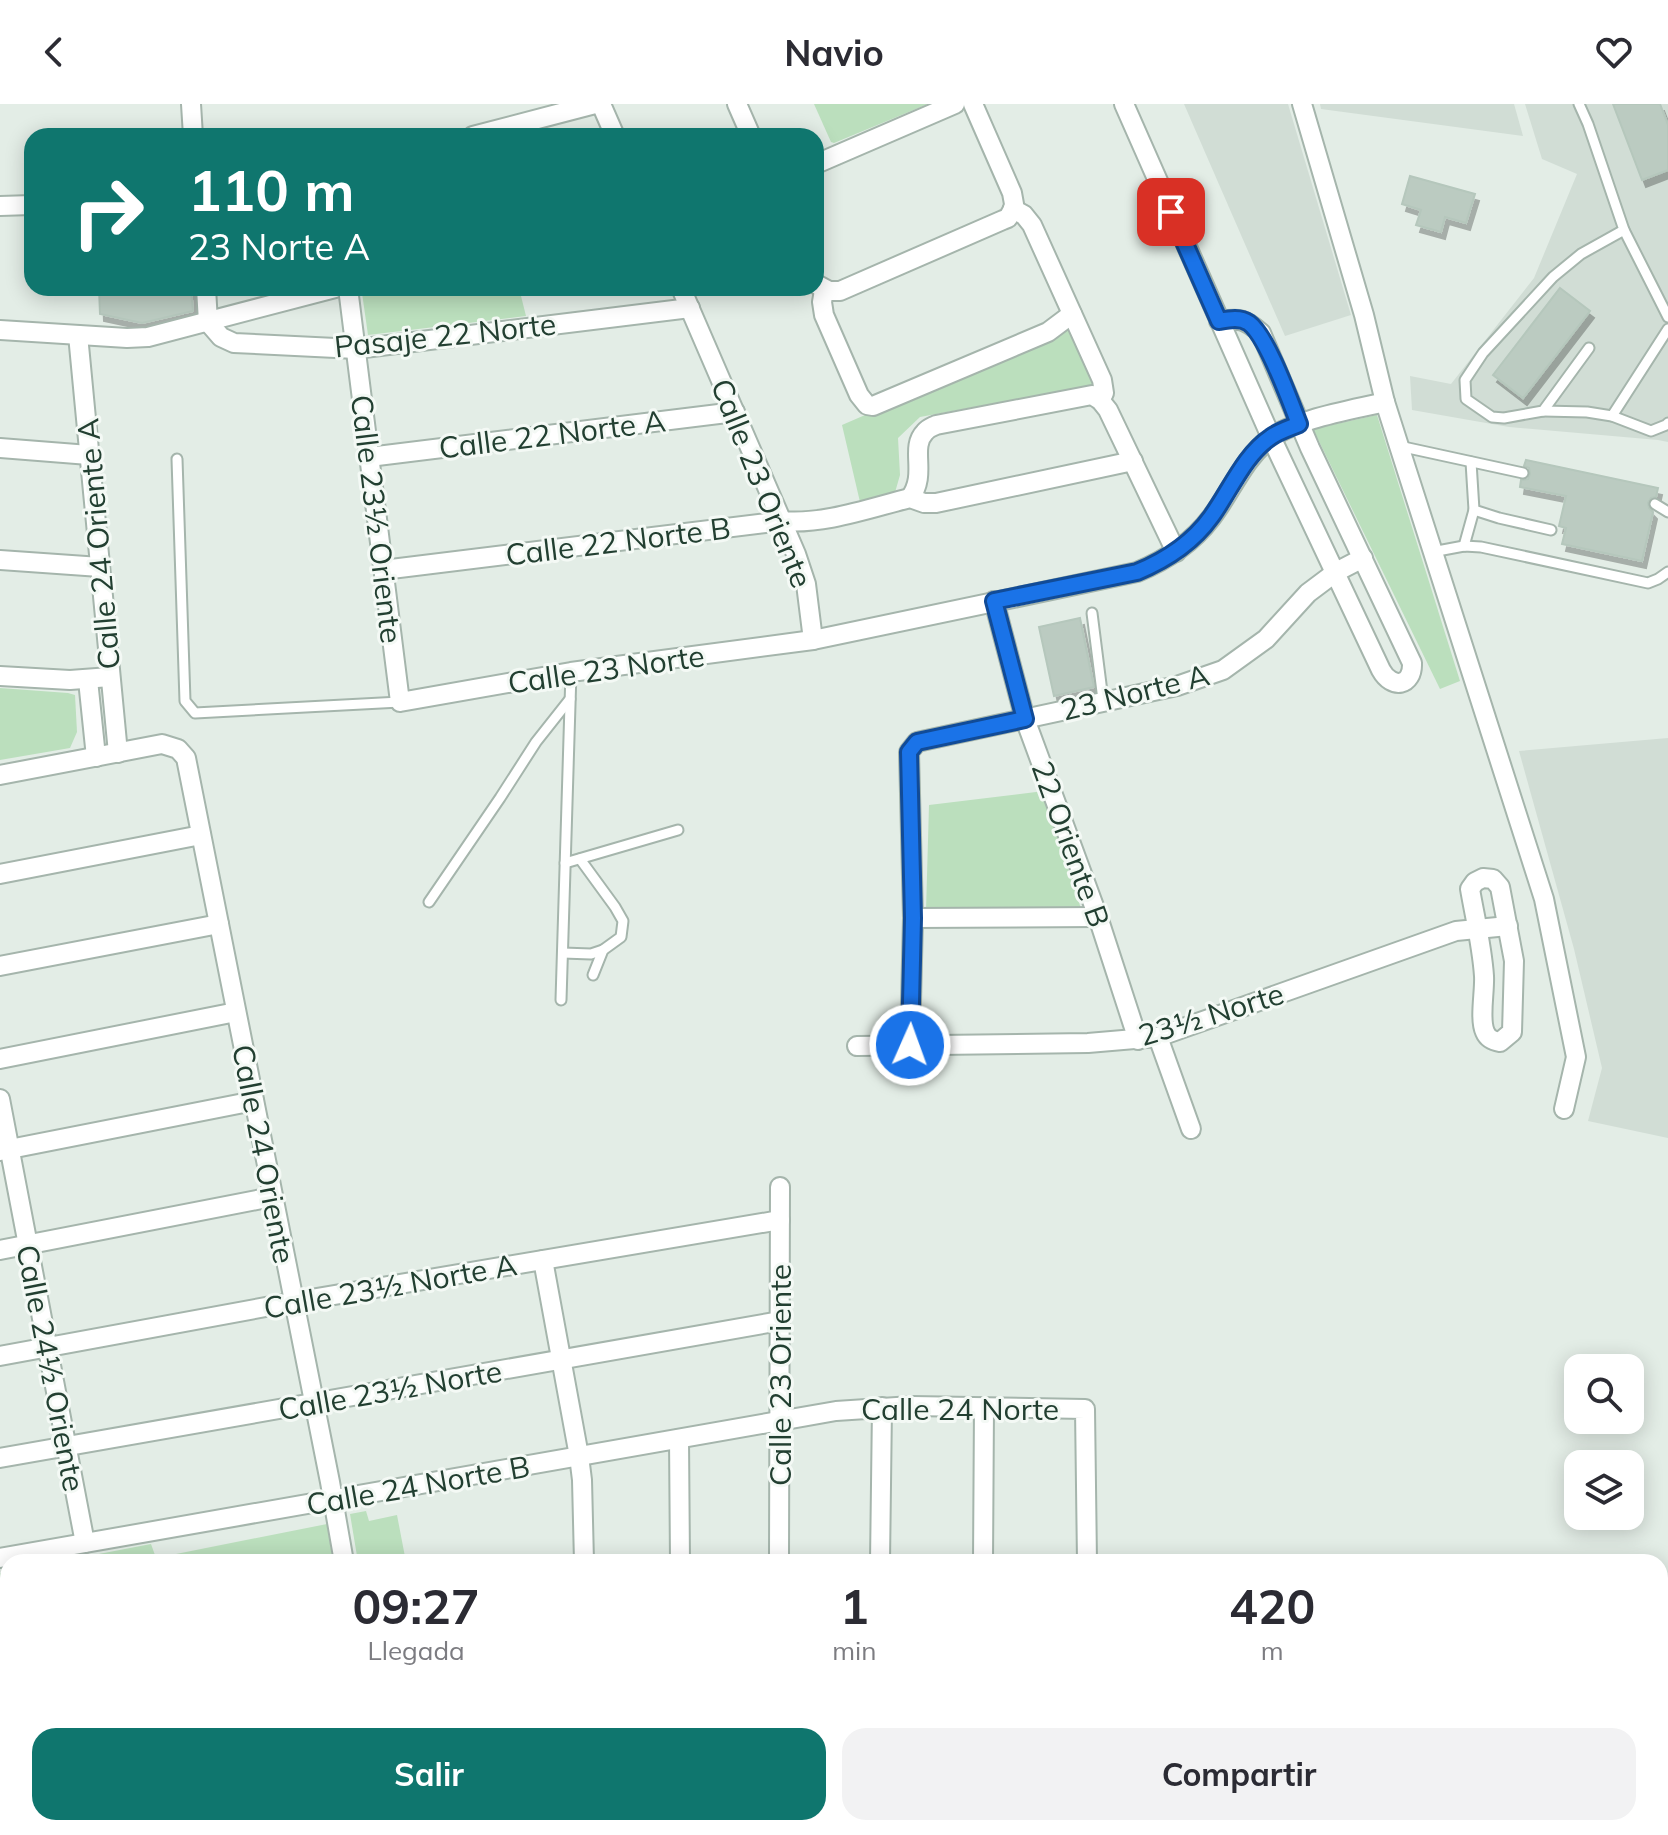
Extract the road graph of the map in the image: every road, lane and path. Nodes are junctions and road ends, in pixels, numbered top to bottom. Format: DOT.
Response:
graph roads {
  1 [pos="191,104"];
  2 [pos="598,104"];
  3 [pos="737,104"];
  4 [pos="955,104"];
  5 [pos="973,104"];
  6 [pos="1124,104"];
  7 [pos="1302,104"];
  8 [pos="1579,104"];
  9 [pos="192,128"];
  10 [pos="504,128"];
  11 [pos="611,128"];
  12 [pos="748,128"];
  13 [pos="824,161"];
  14 [pos="24,205"];
  15 [pos="0,206"];
  16 [pos="1013,209"];
  17 [pos="1624,230"];
  18 [pos="824,289"];
  19 [pos="206,296"];
  20 [pos="305,296"];
  21 [pos="349,296"];
  22 [pos="685,296"];
  23 [pos="821,296"];
  24 [pos="690,308"];
  25 [pos="1072,314"];
  26 [pos="1668,317"];
  27 [pos="1219,321"];
  28 [pos="208,322"];
  29 [pos="1668,329"];
  30 [pos="0,330"];
  31 [pos="78,335"];
  32 [pos="1589,348"];
  33 [pos="356,349"];
  34 [pos="1100,400"];
  35 [pos="1385,402"];
  36 [pos="1543,411"];
  37 [pos="735,412"];
  38 [pos="1612,416"];
  39 [pos="1668,423"];
  40 [pos="1299,424"];
  41 [pos="1271,437"];
  42 [pos="1399,446"];
  43 [pos="0,448"];
  44 [pos="89,455"];
  45 [pos="369,457"];
  46 [pos="177,459"];
  47 [pos="1133,461"];
  48 [pos="1471,462"];
  49 [pos="1523,473"];
  50 [pos="910,498"];
  51 [pos="1655,504"];
  52 [pos="1474,510"];
  53 [pos="1668,512"];
  54 [pos="782,521"];
  55 [pos="1551,530"];
  56 [pos="1464,546"];
  57 [pos="1176,552"];
  58 [pos="1432,552"];
  59 [pos="1363,558"];
  60 [pos="0,560"];
  61 [pos="100,567"];
  62 [pos="383,570"];
  63 [pos="1336,572"];
  64 [pos="1668,572"];
  65 [pos="994,601"];
  66 [pos="1092,613"];
  67 [pos="813,640"];
  68 [pos="571,672"];
  69 [pos="0,676"];
  70 [pos="110,677"];
  71 [pos="88,680"];
  72 [pos="570,699"];
  73 [pos="400,702"];
  74 [pos="1099,704"];
  75 [pos="1025,719"];
  76 [pos="118,753"];
  77 [pos="96,757"];
  78 [pos="0,775"];
  79 [pos="678,830"];
  80 [pos="201,835"];
  81 [pos="580,859"];
  82 [pos="565,863"];
  83 [pos="0,874"];
  84 [pos="429,902"];
  85 [pos="1098,917"];
  86 [pos="913,918"];
  87 [pos="219,924"];
  88 [pos="1508,926"];
  89 [pos="1478,928"];
  90 [pos="603,950"];
  91 [pos="563,953"];
  92 [pos="0,966"];
  93 [pos="593,975"];
  94 [pos="561,1000"];
  95 [pos="236,1012"];
  96 [pos="1158,1037"];
  97 [pos="1138,1040"];
  98 [pos="910,1045"];
  99 [pos="857,1046"];
  100 [pos="0,1059"];
  101 [pos="0,1099"];
  102 [pos="254,1101"];
  103 [pos="1564,1109"];
  104 [pos="1191,1129"];
  105 [pos="5,1150"];
  106 [pos="780,1187"];
  107 [pos="272,1197"];
  108 [pos="780,1220"];
  109 [pos="28,1244"];
  110 [pos="0,1250"];
  111 [pos="543,1260"];
  112 [pos="293,1302"];
  113 [pos="780,1321"];
  114 [pos="47,1348"];
  115 [pos="0,1356"];
  116 [pos="562,1360"];
  117 [pos="314,1403"];
  118 [pos="882,1407"];
  119 [pos="984,1407"];
  120 [pos="836,1411"];
  121 [pos="779,1422"];
  122 [pos="679,1439"];
  123 [pos="66,1446"];
  124 [pos="579,1456"];
  125 [pos="0,1458"];
  126 [pos="334,1499"];
  127 [pos="85,1543"];
  128 [pos="23,1554"];
  129 [pos="343,1554"];
  130 [pos="584,1554"];
  131 [pos="680,1554"];
  132 [pos="779,1554"];
  133 [pos="880,1554"];
  134 [pos="983,1554"];
  135 [pos="1087,1554"];
  1 -- 9 [label="street"];
  2 -- 10 [label="street"];
  2 -- 11 [label="street"];
  3 -- 12 [label="street"];
  4 -- 13 [label="street"];
  5 -- 16 [label="street"];
  6 -- 27 [label="street"];
  7 -- 35 [label="street"];
  8 -- 17 [label="lane"];
  14 -- 15 [label="street"];
  16 -- 18 [label="street"];
  16 -- 25 [label="street"];
  17 -- 26 [label="lane"];
  17 -- 36 [label="lane"];
  19 -- 28 [label="street"];
  20 -- 28 [label="street"];
  21 -- 33 [label="street, Calle 23½ Oriente"];
  22 -- 24 [label="street, Calle 23 Oriente"];
  23 -- 25 [label="street"];
  24 -- 33 [label="street, Pasaje 22 Norte"];
  24 -- 37 [label="street, Calle 23 Oriente"];
  25 -- 34 [label="street"];
  27 -- 40 [label="street"];
  27 -- 41 [label="street"];
  28 -- 31 [label="street"];
  28 -- 33 [label="street, Pasaje 22 Norte"];
  29 -- 38 [label="lane"];
  30 -- 31 [label="street"];
  31 -- 44 [label="street, Calle 24 Oriente A"];
  32 -- 36 [label="lane"];
  33 -- 45 [label="street, Calle 23½ Oriente"];
  34 -- 47 [label="street"];
  34 -- 50 [label="street"];
  35 -- 40 [label="street"];
  35 -- 42 [label="street"];
  36 -- 38 [label="lane"];
  37 -- 45 [label="street, Calle 22 Norte A"];
  37 -- 54 [label="street, Calle 23 Oriente"];
  38 -- 39 [label="lane"];
  40 -- 41 [label="street"];
  40 -- 59 [label="street"];
  41 -- 57 [label="street"];
  41 -- 63 [label="street"];
  42 -- 48 [label="lane"];
  42 -- 58 [label="street"];
  43 -- 44 [label="street"];
  44 -- 61 [label="street, Calle 24 Oriente A"];
  45 -- 62 [label="street, Calle 23½ Oriente"];
  46 -- 73 [label="lane"];
  47 -- 50 [label="street, Calle 22 Norte B"];
  47 -- 57 [label="street"];
  48 -- 49 [label="lane"];
  48 -- 52 [label="lane"];
  50 -- 54 [label="street, Calle 22 Norte B"];
  51 -- 53 [label="lane"];
  52 -- 55 [label="lane"];
  52 -- 56 [label="lane"];
  54 -- 62 [label="street, Calle 22 Norte B"];
  54 -- 67 [label="street, Calle 23 Oriente"];
  56 -- 58 [label="lane"];
  56 -- 64 [label="lane"];
  57 -- 65 [label="street"];
  58 -- 103 [label="street"];
  59 -- 63 [label="street, 23 Norte A"];
  59 -- 63 [label="street"];
  60 -- 61 [label="street"];
  61 -- 70 [label="street, Calle 24 Oriente A"];
  62 -- 73 [label="street, Calle 23½ Oriente"];
  63 -- 74 [label="street, 23 Norte A"];
  65 -- 67 [label="street"];
  65 -- 75 [label="street, 22 Oriente B"];
  66 -- 74 [label="lane"];
  67 -- 68 [label="street, Calle 23 Norte"];
  68 -- 72 [label="lane"];
  68 -- 73 [label="street, Calle 23 Norte"];
  69 -- 71 [label="street"];
  70 -- 71 [label="street"];
  70 -- 76 [label="street, Calle 24 Oriente A"];
  71 -- 77 [label="street, Calle 24 Oriente A"];
  72 -- 82 [label="lane"];
  72 -- 84 [label="lane"];
  74 -- 75 [label="street, 23 Norte A"];
  75 -- 85 [label="street, 22 Oriente B"];
  75 -- 86 [label="street, 23 Norte A"];
  76 -- 77 [label="street"];
  76 -- 80 [label="street, Calle 24 Oriente"];
  77 -- 78 [label="street"];
  79 -- 81 [label="lane"];
  80 -- 83 [label="street"];
  80 -- 87 [label="street, Calle 24 Oriente"];
  81 -- 82 [label="lane"];
  81 -- 90 [label="lane"];
  82 -- 91 [label="lane"];
  85 -- 86 [label="street"];
  85 -- 97 [label="street, 22 Oriente B"];
  86 -- 98 [label="street"];
  87 -- 92 [label="street"];
  87 -- 95 [label="street, Calle 24 Oriente"];
  88 -- 89 [label="street, 23½ Norte"];
  88 -- 89 [label="street"];
  88 -- 89 [label="street"];
  89 -- 96 [label="street, 23½ Norte"];
  90 -- 91 [label="lane"];
  90 -- 93 [label="lane"];
  91 -- 94 [label="lane"];
  95 -- 100 [label="street"];
  95 -- 102 [label="street, Calle 24 Oriente"];
  96 -- 97 [label="street, 23½ Norte"];
  96 -- 104 [label="street"];
  97 -- 98 [label="street, 23½ Norte"];
  98 -- 99 [label="street, 23½ Norte"];
  101 -- 105 [label="street, Calle 24½ Oriente"];
  102 -- 105 [label="street"];
  102 -- 107 [label="street, Calle 24 Oriente"];
  105 -- 109 [label="street, Calle 24½ Oriente"];
  106 -- 108 [label="street, Calle 23 Oriente"];
  107 -- 109 [label="street"];
  107 -- 112 [label="street, Calle 24 Oriente"];
  108 -- 111 [label="street, Calle 23½ Norte A"];
  108 -- 113 [label="street, Calle 23 Oriente"];
  109 -- 110 [label="street"];
  109 -- 114 [label="street, Calle 24½ Oriente"];
  111 -- 112 [label="street, Calle 23½ Norte A"];
  111 -- 116 [label="street"];
  112 -- 114 [label="street, Calle 23½ Norte A"];
  112 -- 117 [label="street, Calle 24 Oriente"];
  113 -- 116 [label="street, Calle 23½ Norte"];
  113 -- 121 [label="street, Calle 23 Oriente"];
  114 -- 115 [label="street, Calle 23½ Norte A"];
  114 -- 123 [label="street, Calle 24½ Oriente"];
  116 -- 117 [label="street, Calle 23½ Norte"];
  116 -- 124 [label="street"];
  117 -- 123 [label="street, Calle 23½ Norte"];
  117 -- 126 [label="street, Calle 24 Oriente"];
  118 -- 119 [label="street, Calle 24 Norte"];
  118 -- 120 [label="street, Calle 24 Norte"];
  118 -- 133 [label="street"];
  119 -- 134 [label="street"];
  119 -- 135 [label="street, Calle 24 Norte"];
  120 -- 121 [label="street, Calle 24 Norte B"];
  121 -- 122 [label="street, Calle 24 Norte B"];
  121 -- 132 [label="street, Calle 23 Oriente"];
  122 -- 124 [label="street, Calle 24 Norte B"];
  122 -- 131 [label="street"];
  123 -- 125 [label="street, Calle 23½ Norte"];
  123 -- 127 [label="street, Calle 24½ Oriente"];
  124 -- 126 [label="street, Calle 24 Norte B"];
  124 -- 130 [label="street"];
  126 -- 127 [label="street, Calle 24 Norte B"];
  126 -- 129 [label="street, Calle 24 Oriente"];
  127 -- 128 [label="street, Calle 24 Norte B"];
}
